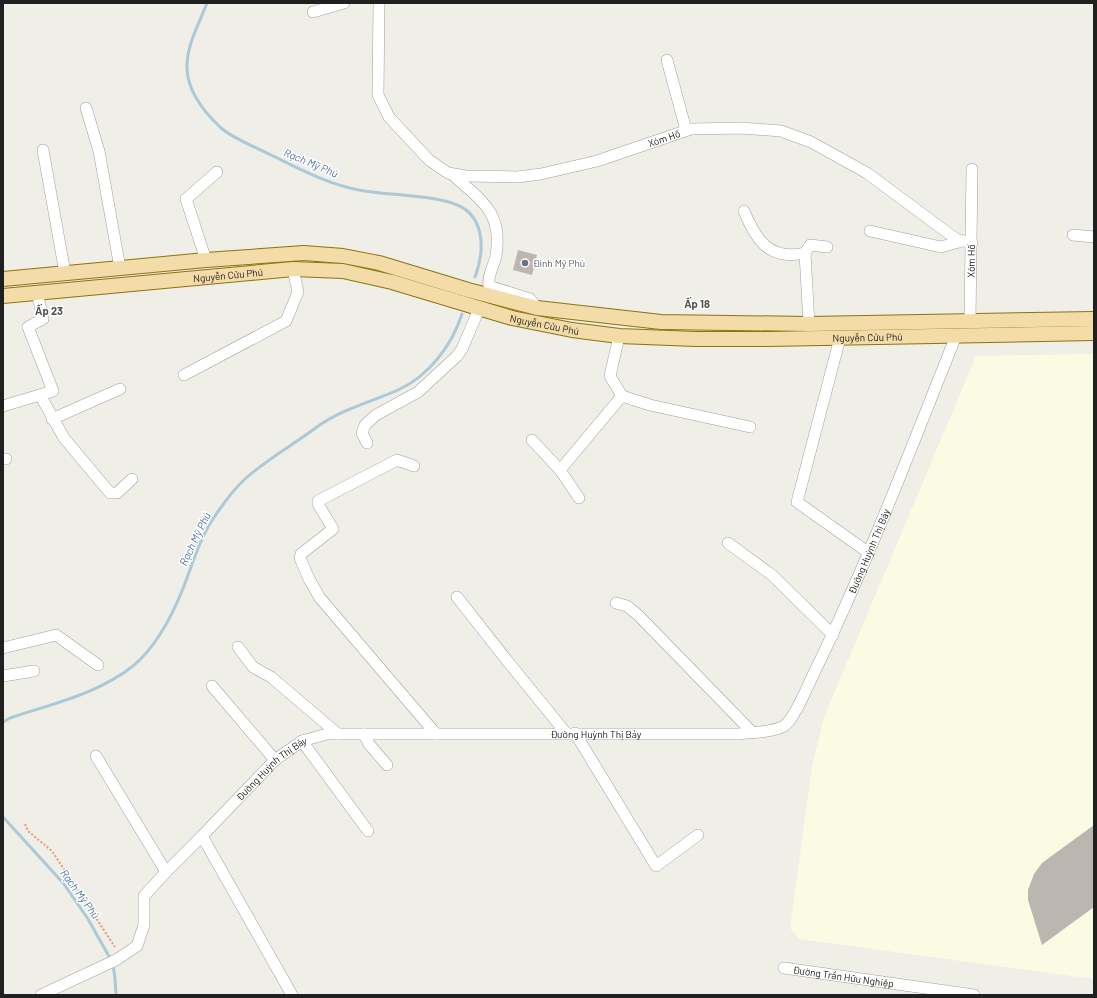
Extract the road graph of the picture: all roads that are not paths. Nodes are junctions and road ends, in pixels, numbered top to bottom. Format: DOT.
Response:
graph roads {
  1 [pos="344,3"];
  2 [pos="379,3"];
  3 [pos="313,12"];
  4 [pos="667,60"];
  5 [pos="86,108"];
  6 [pos="686,130"];
  7 [pos="43,150"];
  8 [pos="972,169"];
  9 [pos="217,172"];
  10 [pos="452,174"];
  11 [pos="744,211"];
  12 [pos="870,230"];
  13 [pos="1073,235"];
  14 [pos="1094,237"];
  15 [pos="967,242"];
  16 [pos="827,247"];
  17 [pos="805,253"];
  18 [pos="206,260"];
  19 [pos="120,268"];
  20 [pos="293,269"];
  21 [pos="66,273"];
  22 [pos="3,279"];
  23 [pos="37,292"];
  24 [pos="3,296"];
  25 [pos="537,308"];
  26 [pos="479,309"];
  27 [pos="1094,319"];
  28 [pos="970,320"];
  29 [pos="809,324"];
  30 [pos="1094,333"];
  31 [pos="619,336"];
  32 [pos="956,336"];
  33 [pos="840,338"];
  34 [pos="184,374"];
  35 [pos="120,388"];
  36 [pos="40,395"];
  37 [pos="622,396"];
  38 [pos="3,406"];
  39 [pos="52,419"];
  40 [pos="750,427"];
  41 [pos="532,440"];
  42 [pos="367,443"];
  43 [pos="414,466"];
  44 [pos="560,470"];
  45 [pos="132,479"];
  46 [pos="578,498"];
  47 [pos="728,543"];
  48 [pos="869,553"];
  49 [pos="457,597"];
  50 [pos="616,603"];
  51 [pos="833,635"];
  52 [pos="238,647"];
  53 [pos="3,648"];
  54 [pos="98,665"];
  55 [pos="34,671"];
  56 [pos="3,676"];
  57 [pos="212,686"];
  58 [pos="752,732"];
  59 [pos="571,733"];
  60 [pos="338,734"];
  61 [pos="364,734"];
  62 [pos="436,734"];
  63 [pos="302,741"];
  64 [pos="96,756"];
  65 [pos="275,760"];
  66 [pos="387,765"];
  67 [pos="368,831"];
  68 [pos="698,835"];
  69 [pos="202,836"];
  70 [pos="166,872"];
  71 [pos="784,968"];
  72 [pos="932,992"];
  73 [pos="953,994"];
  74 [pos="41,995"];
  75 [pos="292,995"];
  76 [pos="974,995"];
  1 -- 3 [label="street"];
  2 -- 10 [label="street, Xóm Hố"];
  4 -- 6 [label="street"];
  5 -- 19 [label="street"];
  6 -- 10 [label="street, Xóm Hố"];
  6 -- 15 [label="street, Xóm Hố"];
  7 -- 21 [label="street"];
  8 -- 15 [label="street"];
  9 -- 18 [label="street"];
  10 -- 25 [label="street"];
  11 -- 17 [label="street"];
  12 -- 15 [label="street"];
  13 -- 14 [label="street"];
  15 -- 28 [label="street, Xóm Hố"];
  16 -- 17 [label="street"];
  17 -- 29 [label="street"];
  18 -- 19 [label="main road, Nguyễn Cửu Phú"];
  18 -- 25 [label="main road, Nguyễn Cửu Phú"];
  19 -- 21 [label="main road, Nguyễn Cửu Phú"];
  20 -- 23 [label="main road, Nguyễn Cửu Phú"];
  20 -- 26 [label="main road, Nguyễn Cửu Phú"];
  20 -- 34 [label="street"];
  21 -- 22 [label="main road, Nguyễn Cửu Phú"];
  23 -- 24 [label="main road, Nguyễn Cửu Phú"];
  23 -- 36 [label="street"];
  25 -- 29 [label="main road, Nguyễn Cửu Phú"];
  26 -- 31 [label="main road, Nguyễn Cửu Phú"];
  26 -- 42 [label="street"];
  27 -- 28 [label="main road, Nguyễn Cửu Phú"];
  28 -- 29 [label="main road, Nguyễn Cửu Phú"];
  28 -- 32 [label="main road"];
  30 -- 32 [label="main road, Nguyễn Cửu Phú"];
  31 -- 33 [label="main road, Nguyễn Cửu Phú"];
  31 -- 37 [label="street"];
  32 -- 33 [label="main road, Nguyễn Cửu Phú"];
  32 -- 48 [label="street, Đường Huỳnh Thị Bảy"];
  33 -- 48 [label="street"];
  35 -- 39 [label="street"];
  36 -- 38 [label="street"];
  36 -- 39 [label="street"];
  37 -- 40 [label="street"];
  37 -- 44 [label="street"];
  39 -- 45 [label="street"];
  41 -- 44 [label="street"];
  43 -- 62 [label="street"];
  44 -- 46 [label="street"];
  47 -- 51 [label="street"];
  48 -- 51 [label="street, Đường Huỳnh Thị Bảy"];
  49 -- 59 [label="street"];
  50 -- 58 [label="street"];
  51 -- 58 [label="street, Đường Huỳnh Thị Bảy"];
  52 -- 60 [label="street"];
  53 -- 54 [label="street"];
  55 -- 56 [label="street"];
  57 -- 65 [label="street"];
  58 -- 59 [label="street, Đường Huỳnh Thị Bảy"];
  59 -- 62 [label="street, Đường Huỳnh Thị Bảy"];
  59 -- 68 [label="street"];
  60 -- 61 [label="street, Đường Huỳnh Thị Bảy"];
  60 -- 63 [label="street, Đường Huỳnh Thị Bảy"];
  61 -- 62 [label="street, Đường Huỳnh Thị Bảy"];
  61 -- 66 [label="street"];
  63 -- 65 [label="street, Đường Huỳnh Thị Bảy"];
  63 -- 67 [label="street"];
  64 -- 70 [label="street"];
  65 -- 69 [label="street, Đường Huỳnh Thị Bảy"];
  69 -- 70 [label="street, Đường Huỳnh Thị Bảy"];
  69 -- 75 [label="street"];
  70 -- 74 [label="street, Đường Huỳnh Thị Bảy"];
  71 -- 72 [label="street, Đường Trần Hữu Nghiệp"];
  72 -- 73 [label="street, Đường Trần Hữu Nghiệp"];
  73 -- 76 [label="street, Đường Trần Hữu Nghiệp"];
}
